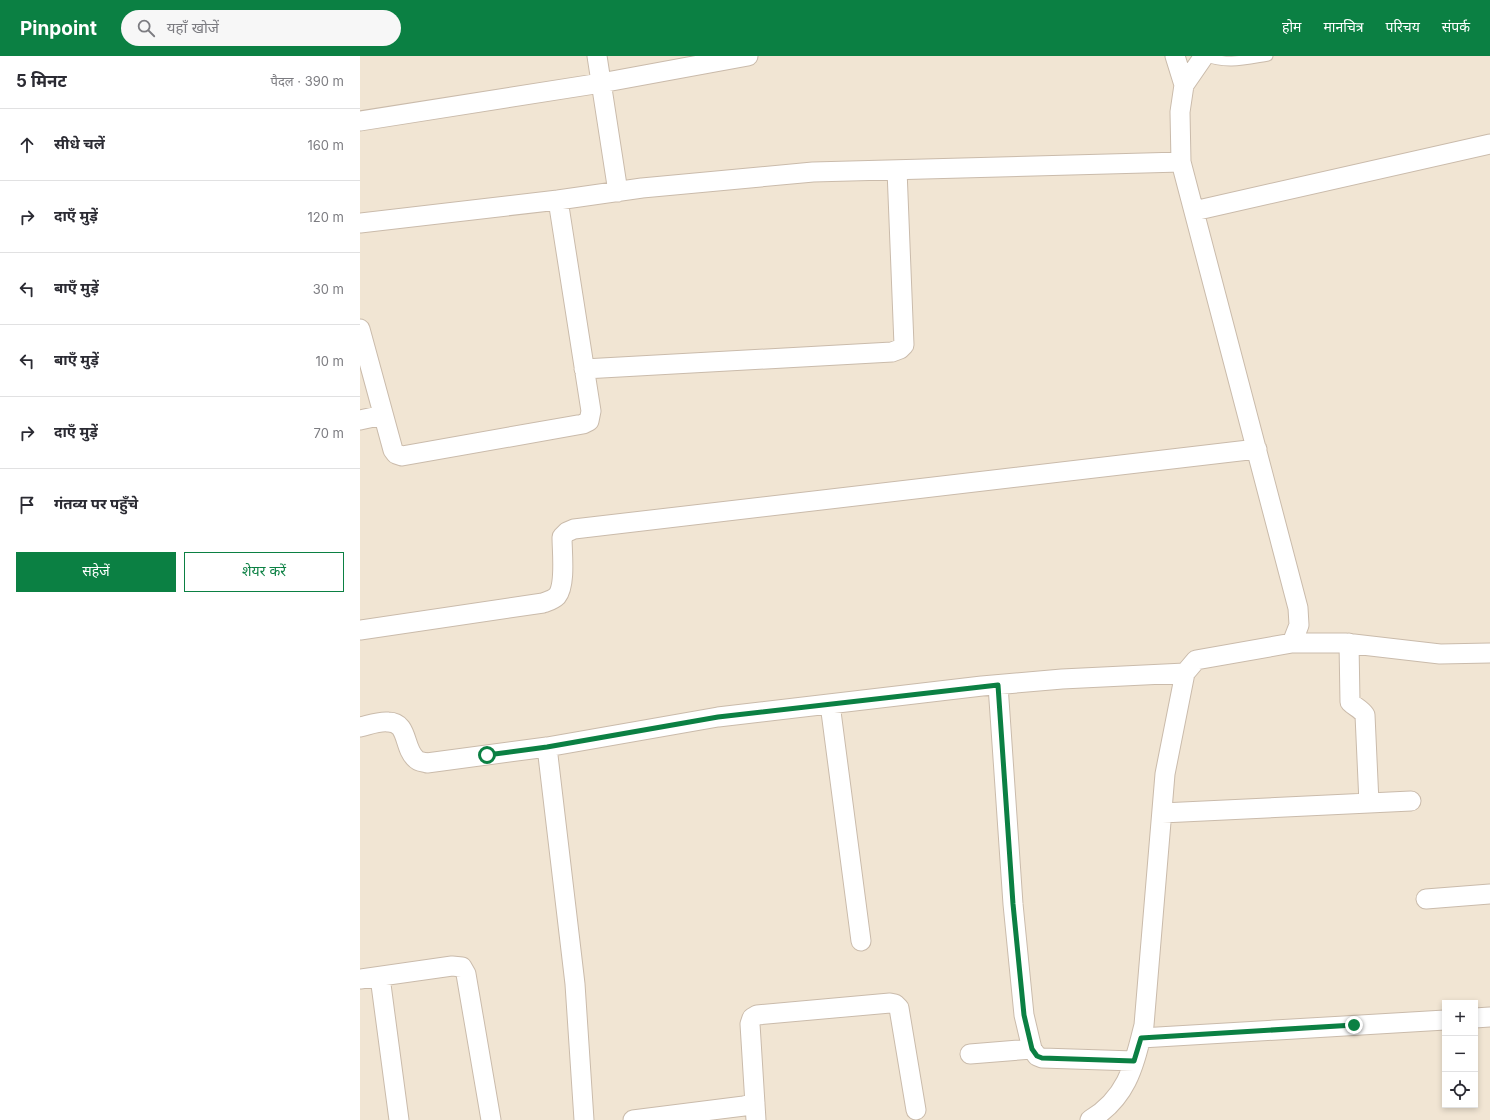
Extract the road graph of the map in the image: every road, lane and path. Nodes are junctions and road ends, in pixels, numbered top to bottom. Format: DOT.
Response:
graph roads {
  1 [pos="597,56"];
  2 [pos="748,56"];
  3 [pos="1175,56"];
  4 [pos="1204,56"];
  5 [pos="1268,56"];
  6 [pos="714,59"];
  7 [pos="601,83"];
  8 [pos="1184,85"];
  9 [pos="360,121"];
  10 [pos="1490,144"];
  11 [pos="1181,162"];
  12 [pos="898,170"];
  13 [pos="618,192"];
  14 [pos="558,200"];
  15 [pos="1194,211"];
  16 [pos="360,223"];
  17 [pos="360,329"];
  18 [pos="584,369"];
  19 [pos="383,415"];
  20 [pos="360,420"];
  21 [pos="1257,449"];
  22 [pos="360,630"];
  23 [pos="1292,643"];
  24 [pos="1349,643"];
  25 [pos="1490,653"];
  26 [pos="1185,673"];
  27 [pos="998,685"];
  28 [pos="830,704"];
  29 [pos="360,727"];
  30 [pos="547,747"];
  31 [pos="1411,801"];
  32 [pos="1370,803"];
  33 [pos="1162,813"];
  34 [pos="1490,894"];
  35 [pos="1426,899"];
  36 [pos="861,941"];
  37 [pos="380,977"];
  38 [pos="360,979"];
  39 [pos="1490,1017"];
  40 [pos="1478,1018"];
  41 [pos="1442,1020"];
  42 [pos="1141,1038"];
  43 [pos="1032,1049"];
  44 [pos="970,1054"];
  45 [pos="1134,1061"];
  46 [pos="916,1110"];
  47 [pos="756,1112"];
  48 [pos="399,1120"];
  49 [pos="491,1120"];
  50 [pos="584,1120"];
  51 [pos="633,1120"];
  52 [pos="1090,1120"];
  1 -- 7 [label="street"];
  2 -- 6 [label="street"];
  3 -- 8 [label="street"];
  4 -- 5 [label="lane"];
  4 -- 8 [label="street"];
  6 -- 7 [label="street"];
  7 -- 9 [label="street"];
  7 -- 13 [label="street"];
  8 -- 11 [label="street"];
  10 -- 15 [label="street"];
  11 -- 12 [label="street"];
  11 -- 15 [label="street"];
  12 -- 13 [label="street"];
  12 -- 18 [label="street"];
  13 -- 14 [label="street"];
  14 -- 16 [label="street"];
  14 -- 18 [label="street"];
  15 -- 21 [label="street"];
  17 -- 19 [label="street"];
  18 -- 19 [label="street"];
  19 -- 20 [label="street"];
  21 -- 22 [label="street"];
  21 -- 23 [label="street"];
  23 -- 24 [label="street"];
  23 -- 26 [label="street"];
  24 -- 25 [label="street"];
  24 -- 32 [label="street"];
  26 -- 27 [label="street"];
  26 -- 33 [label="street"];
  27 -- 28 [label="street"];
  27 -- 43 [label="street"];
  28 -- 30 [label="street"];
  28 -- 36 [label="street"];
  29 -- 30 [label="street"];
  30 -- 50 [label="street"];
  31 -- 32 [label="street"];
  32 -- 33 [label="street"];
  33 -- 42 [label="street"];
  34 -- 35 [label="street"];
  37 -- 38 [label="street"];
  37 -- 48 [label="street"];
  37 -- 49 [label="street"];
  39 -- 40 [label="street"];
  41 -- 42 [label="street"];
  42 -- 45 [label="street"];
  43 -- 44 [label="street"];
  43 -- 45 [label="street"];
  45 -- 52 [label="street"];
  46 -- 47 [label="street"];
  47 -- 51 [label="street"];
}
